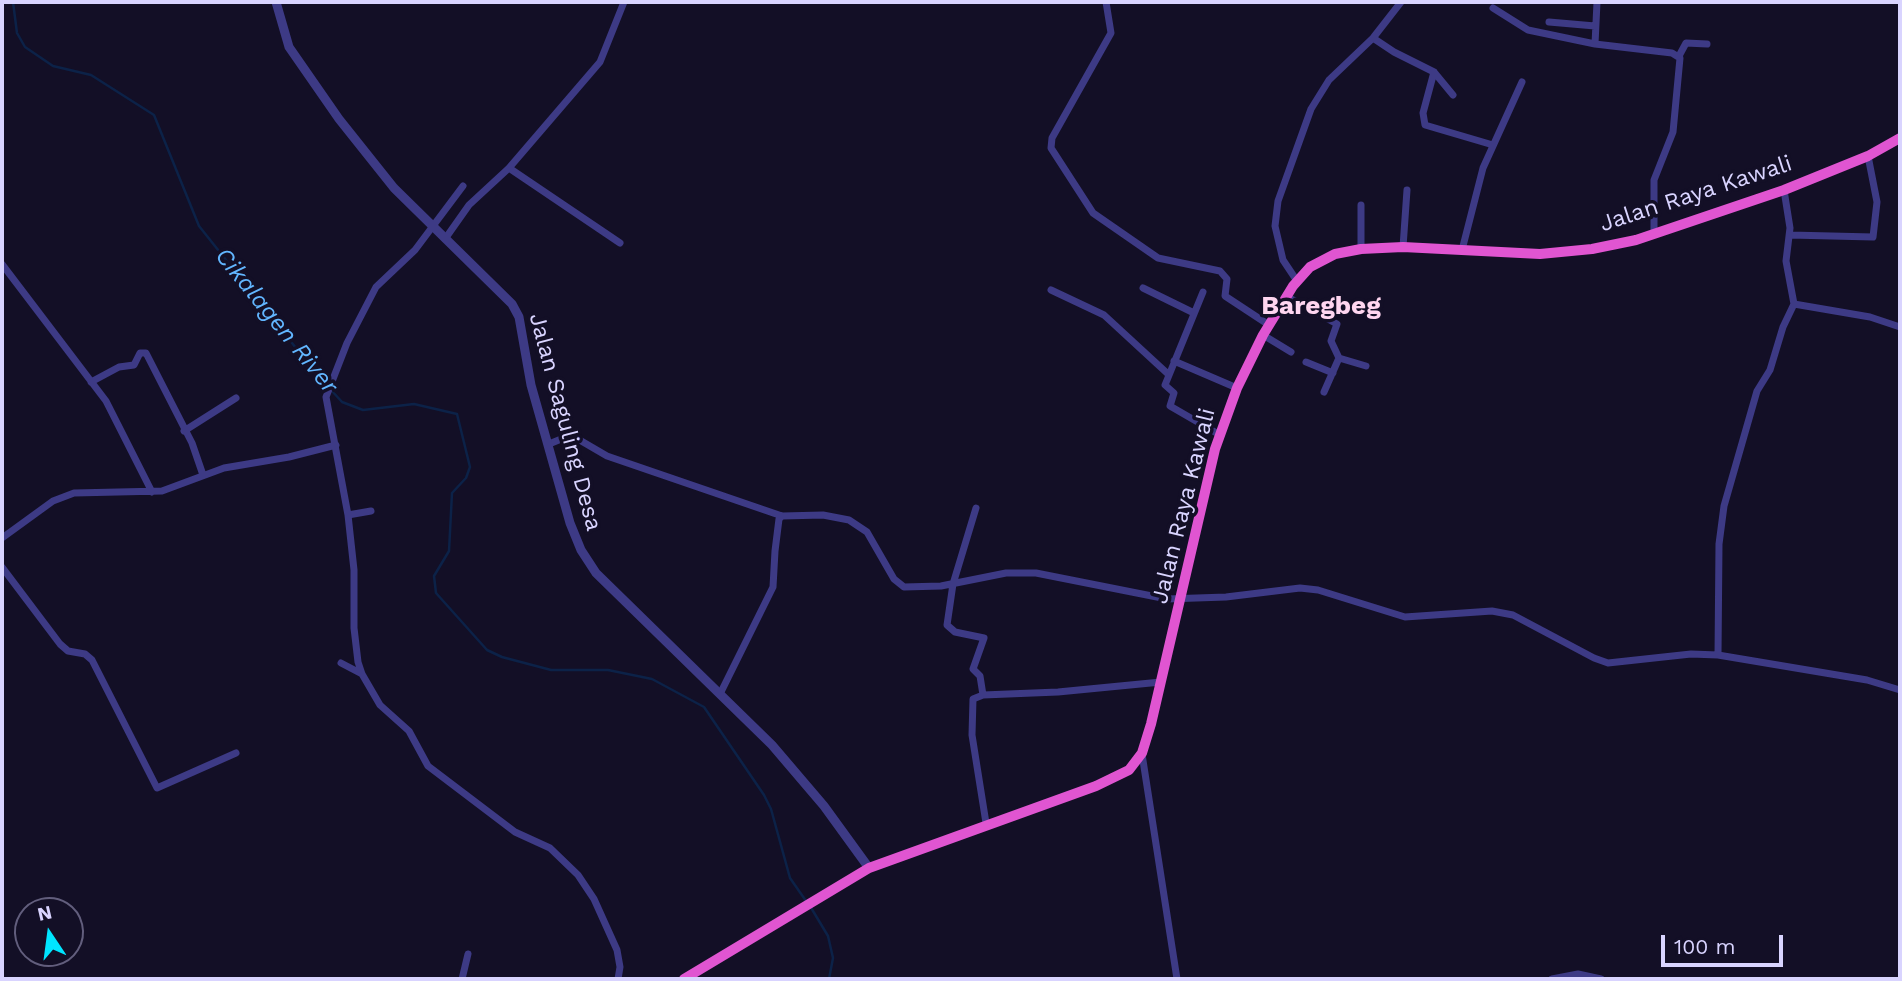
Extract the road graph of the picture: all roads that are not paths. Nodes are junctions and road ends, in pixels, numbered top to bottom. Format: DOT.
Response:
graph roads {
  1 [pos="276,2"];
  2 [pos="624,2"];
  3 [pos="1106,2"];
  4 [pos="1401,2"];
  5 [pos="1597,2"];
  6 [pos="1493,8"];
  7 [pos="1549,22"];
  8 [pos="1595,26"];
  9 [pos="1373,38"];
  10 [pos="1595,44"];
  11 [pos="1707,44"];
  12 [pos="1679,56"];
  13 [pos="1434,72"];
  14 [pos="1521,82"];
  15 [pos="1453,94"];
  16 [pos="1900,138"];
  17 [pos="1493,145"];
  18 [pos="1868,156"];
  19 [pos="509,168"];
  20 [pos="463,186"];
  21 [pos="1407,190"];
  22 [pos="1784,190"];
  23 [pos="1361,205"];
  24 [pos="434,227"];
  25 [pos="1654,234"];
  26 [pos="1790,235"];
  27 [pos="445,239"];
  28 [pos="620,243"];
  29 [pos="1403,247"];
  30 [pos="1361,249"];
  31 [pos="1462,250"];
  32 [pos="2,264"];
  33 [pos="1297,281"];
  34 [pos="1143,288"];
  35 [pos="1051,290"];
  36 [pos="1203,292"];
  37 [pos="1286,296"];
  38 [pos="1794,304"];
  39 [pos="1194,313"];
  40 [pos="1900,327"];
  41 [pos="1266,330"];
  42 [pos="1292,352"];
  43 [pos="1339,358"];
  44 [pos="1174,361"];
  45 [pos="1306,362"];
  46 [pos="1366,366"];
  47 [pos="1333,373"];
  48 [pos="1168,374"];
  49 [pos="91,382"];
  50 [pos="1237,388"];
  51 [pos="1324,392"];
  52 [pos="236,398"];
  53 [pos="184,431"];
  54 [pos="1220,435"];
  55 [pos="549,444"];
  56 [pos="336,445"];
  57 [pos="203,475"];
  58 [pos="152,492"];
  59 [pos="976,508"];
  60 [pos="371,511"];
  61 [pos="348,515"];
  62 [pos="782,516"];
  63 [pos="2,538"];
  64 [pos="2,567"];
  65 [pos="953,584"];
  66 [pos="1181,600"];
  67 [pos="1718,655"];
  68 [pos="341,663"];
  69 [pos="362,674"];
  70 [pos="1161,682"];
  71 [pos="1900,690"];
  72 [pos="721,692"];
  73 [pos="983,695"];
  74 [pos="236,753"];
  75 [pos="1142,754"];
  76 [pos="986,823"];
  77 [pos="869,868"];
  78 [pos="468,954"];
  79 [pos="462,979"];
  80 [pos="618,979"];
  81 [pos="684,979"];
  82 [pos="1177,979"];
  83 [pos="1552,979"];
  84 [pos="1601,979"];
  1 -- 24 [label="street, Jalan Saguling Desa"];
  2 -- 19 [label="street"];
  3 -- 41 [label="street"];
  4 -- 9 [label="street"];
  5 -- 8 [label="street"];
  6 -- 10 [label="street"];
  7 -- 8 [label="street"];
  8 -- 10 [label="street"];
  9 -- 13 [label="street"];
  9 -- 33 [label="street"];
  10 -- 12 [label="street"];
  11 -- 12 [label="street"];
  12 -- 25 [label="street"];
  13 -- 15 [label="street"];
  13 -- 17 [label="street"];
  14 -- 17 [label="street"];
  16 -- 18 [label="highway, Jalan Raya Kawali"];
  17 -- 31 [label="street"];
  18 -- 22 [label="highway, Jalan Raya Kawali"];
  18 -- 26 [label="street"];
  19 -- 27 [label="street"];
  19 -- 28 [label="street"];
  20 -- 24 [label="street"];
  21 -- 29 [label="street"];
  22 -- 25 [label="highway, Jalan Raya Kawali"];
  22 -- 26 [label="street"];
  23 -- 30 [label="street"];
  24 -- 27 [label="street, Jalan Saguling Desa"];
  24 -- 56 [label="street"];
  25 -- 31 [label="highway, Jalan Raya Kawali"];
  26 -- 38 [label="street"];
  27 -- 55 [label="street, Jalan Saguling Desa"];
  29 -- 30 [label="highway, Jalan Raya Kawali"];
  29 -- 31 [label="highway, Jalan Raya Kawali"];
  30 -- 33 [label="highway, Jalan Raya Kawali"];
  32 -- 49 [label="street"];
  33 -- 37 [label="highway, Jalan Raya Kawali"];
  34 -- 39 [label="street"];
  35 -- 48 [label="street"];
  36 -- 39 [label="street"];
  37 -- 41 [label="highway, Jalan Raya Kawali"];
  37 -- 43 [label="street"];
  38 -- 40 [label="street"];
  38 -- 67 [label="street"];
  39 -- 44 [label="street"];
  41 -- 42 [label="street"];
  41 -- 50 [label="highway, Jalan Raya Kawali"];
  43 -- 46 [label="street"];
  43 -- 47 [label="street"];
  44 -- 48 [label="street"];
  44 -- 50 [label="street"];
  45 -- 47 [label="street"];
  47 -- 51 [label="street"];
  48 -- 54 [label="street"];
  49 -- 53 [label="street"];
  49 -- 58 [label="street"];
  50 -- 54 [label="highway, Jalan Raya Kawali"];
  52 -- 53 [label="street"];
  53 -- 57 [label="street"];
  54 -- 66 [label="highway, Jalan Raya Kawali"];
  55 -- 62 [label="street"];
  55 -- 72 [label="street, Jalan Saguling Desa"];
  56 -- 57 [label="street"];
  56 -- 61 [label="street"];
  57 -- 58 [label="street"];
  58 -- 63 [label="street"];
  59 -- 65 [label="street"];
  60 -- 61 [label="street"];
  61 -- 69 [label="street"];
  62 -- 65 [label="street"];
  62 -- 72 [label="street"];
  64 -- 74 [label="street"];
  65 -- 66 [label="street"];
  65 -- 73 [label="street"];
  66 -- 67 [label="street"];
  66 -- 70 [label="highway, Jalan Raya Kawali"];
  67 -- 71 [label="street"];
  68 -- 69 [label="street"];
  69 -- 80 [label="street"];
  70 -- 73 [label="street"];
  70 -- 75 [label="highway, Jalan Raya Kawali"];
  72 -- 77 [label="street, Jalan Saguling Desa"];
  73 -- 76 [label="street"];
  75 -- 76 [label="highway"];
  75 -- 82 [label="street"];
  76 -- 77 [label="highway"];
  77 -- 81 [label="highway"];
  78 -- 79 [label="street"];
  83 -- 84 [label="street"];
}
